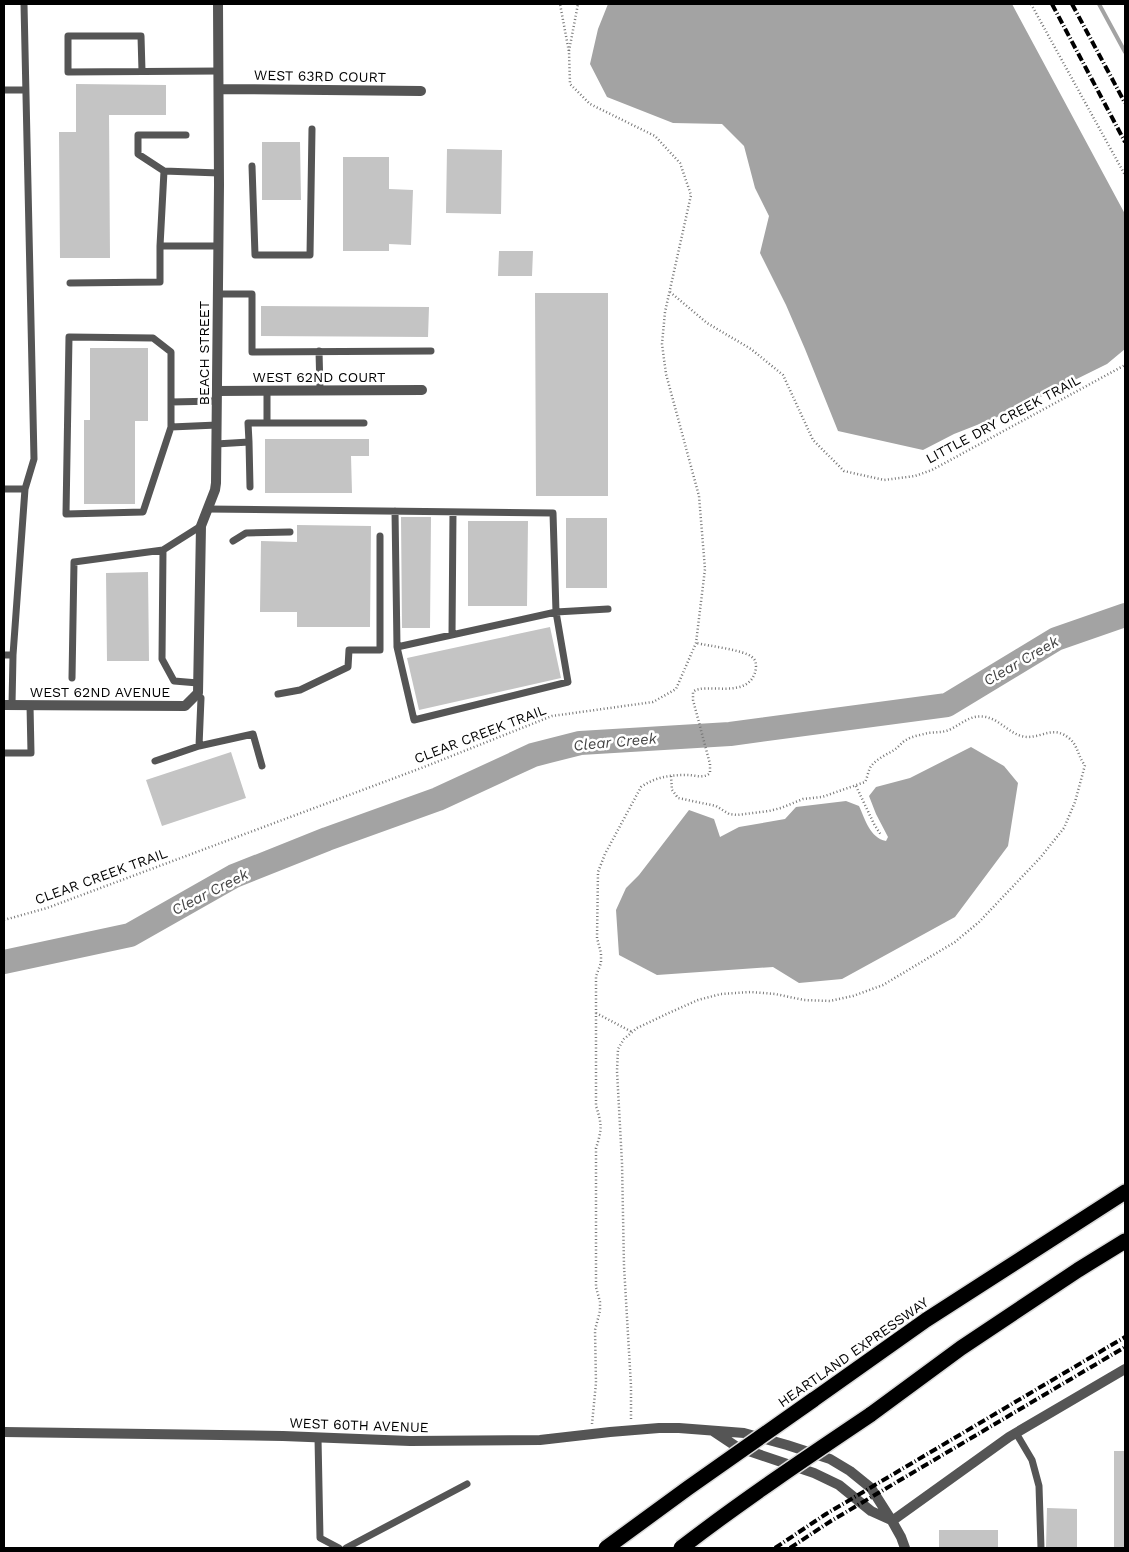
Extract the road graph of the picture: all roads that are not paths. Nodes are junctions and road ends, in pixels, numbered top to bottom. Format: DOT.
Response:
graph roads {
  1 [pos="24,4"];
  2 [pos="218,4"];
  3 [pos="142,71"];
  4 [pos="219,71"];
  5 [pos="219,89"];
  6 [pos="4,90"];
  7 [pos="26,90"];
  8 [pos="421,91"];
  9 [pos="312,130"];
  10 [pos="186,135"];
  11 [pos="252,166"];
  12 [pos="164,171"];
  13 [pos="219,173"];
  14 [pos="160,246"];
  15 [pos="218,246"];
  16 [pos="70,283"];
  17 [pos="218,294"];
  18 [pos="431,351"];
  19 [pos="319,352"];
  20 [pos="320,390"];
  21 [pos="422,390"];
  22 [pos="267,391"];
  23 [pos="217,396"];
  24 [pos="171,402"];
  25 [pos="268,423"];
  26 [pos="364,424"];
  27 [pos="217,425"];
  28 [pos="171,426"];
  29 [pos="250,442"];
  30 [pos="216,444"];
  31 [pos="250,486"];
  32 [pos="4,489"];
  33 [pos="25,489"];
  34 [pos="207,509"];
  35 [pos="395,511"];
  36 [pos="453,512"];
  37 [pos="200,526"];
  38 [pos="290,532"];
  39 [pos="380,536"];
  40 [pos="233,541"];
  41 [pos="163,550"];
  42 [pos="608,609"];
  43 [pos="556,612"];
  44 [pos="452,635"];
  45 [pos="397,647"];
  46 [pos="4,655"];
  47 [pos="13,655"];
  48 [pos="72,678"];
  49 [pos="198,683"];
  50 [pos="278,694"];
  51 [pos="197,698"];
  52 [pos="8,705"];
  53 [pos="30,705"];
  54 [pos="199,746"];
  55 [pos="4,753"];
  56 [pos="155,761"];
  57 [pos="262,766"];
  58 [pos="1125,1180"];
  59 [pos="1125,1192"];
  60 [pos="1125,1241"];
  61 [pos="1016,1261"];
  62 [pos="1125,1369"];
  63 [pos="712,1431"];
  64 [pos="4,1432"];
  65 [pos="1016,1433"];
  66 [pos="318,1438"];
  67 [pos="467,1484"];
  68 [pos="892,1521"];
  69 [pos="339,1548"];
  70 [pos="346,1548"];
  71 [pos="606,1548"];
  72 [pos="681,1548"];
  73 [pos="905,1548"];
  74 [pos="1041,1548"];
  1 -- 7 [label="lane"];
  2 -- 4 [label="street, BEACH STREET"];
  3 -- 3 [label="lane"];
  3 -- 4 [label="lane"];
  4 -- 5 [label="street, BEACH STREET"];
  5 -- 8 [label="street, WEST 63RD COURT"];
  5 -- 13 [label="street, BEACH STREET"];
  6 -- 7 [label="lane"];
  7 -- 33 [label="lane"];
  9 -- 11 [label="lane"];
  10 -- 12 [label="lane"];
  12 -- 13 [label="lane"];
  12 -- 14 [label="lane"];
  13 -- 15 [label="street, BEACH STREET"];
  14 -- 15 [label="lane"];
  14 -- 16 [label="lane"];
  15 -- 17 [label="street, BEACH STREET"];
  17 -- 19 [label="lane"];
  17 -- 23 [label="street, BEACH STREET"];
  18 -- 19 [label="lane"];
  19 -- 20 [label="lane"];
  20 -- 21 [label="street, WEST 62ND COURT"];
  20 -- 22 [label="street, WEST 62ND COURT"];
  22 -- 23 [label="street, WEST 62ND COURT"];
  22 -- 25 [label="lane"];
  23 -- 24 [label="lane"];
  23 -- 27 [label="street, BEACH STREET"];
  24 -- 28 [label="lane"];
  24 -- 28 [label="lane"];
  25 -- 26 [label="lane"];
  25 -- 29 [label="lane"];
  27 -- 28 [label="lane"];
  27 -- 30 [label="street, BEACH STREET"];
  29 -- 30 [label="lane"];
  29 -- 31 [label="lane"];
  30 -- 34 [label="street, BEACH STREET"];
  32 -- 33 [label="lane"];
  33 -- 47 [label="lane"];
  34 -- 35 [label="lane"];
  34 -- 37 [label="street, BEACH STREET"];
  35 -- 36 [label="lane"];
  35 -- 45 [label="lane"];
  36 -- 43 [label="lane"];
  36 -- 44 [label="lane"];
  37 -- 41 [label="lane"];
  37 -- 49 [label="street, BEACH STREET"];
  38 -- 40 [label="lane"];
  39 -- 50 [label="lane"];
  41 -- 48 [label="lane"];
  41 -- 49 [label="lane"];
  42 -- 43 [label="lane"];
  43 -- 44 [label="lane"];
  43 -- 45 [label="lane"];
  44 -- 45 [label="lane"];
  46 -- 47 [label="lane"];
  47 -- 52 [label="lane"];
  49 -- 51 [label="street, BEACH STREET"];
  51 -- 53 [label="street, WEST 62ND AVENUE"];
  51 -- 54 [label="lane"];
  52 -- 53 [label="street, WEST 62ND AVENUE"];
  53 -- 55 [label="lane"];
  54 -- 56 [label="lane"];
  54 -- 57 [label="lane"];
  58 -- 61 [label="highway"];
  59 -- 61 [label="highway, HEARTLAND EXPRESSWAY"];
  60 -- 72 [label="highway, bridge"];
  61 -- 71 [label="highway, HEARTLAND EXPRESSWAY, bridge"];
  62 -- 65 [label="street"];
  63 -- 66 [label="street, WEST 60TH AVENUE"];
  63 -- 68 [label="street, WEST 60TH AVENUE"];
  63 -- 68 [label="street, WEST 60TH AVENUE"];
  64 -- 66 [label="street, WEST 60TH AVENUE"];
  65 -- 68 [label="street"];
  65 -- 74 [label="lane"];
  66 -- 69 [label="lane"];
  67 -- 70 [label="lane"];
  68 -- 73 [label="street"];
}
